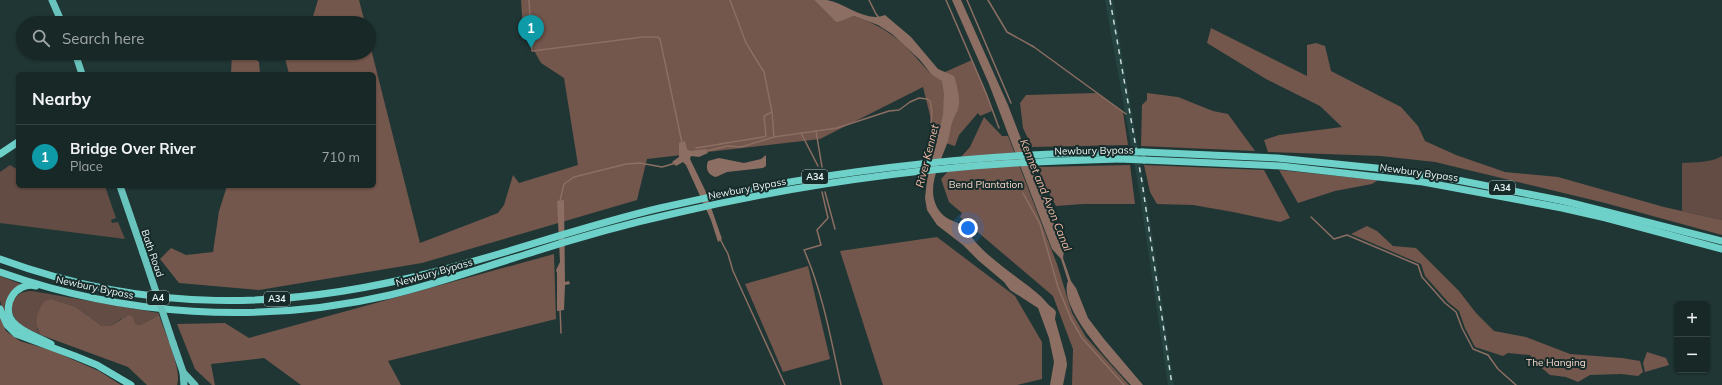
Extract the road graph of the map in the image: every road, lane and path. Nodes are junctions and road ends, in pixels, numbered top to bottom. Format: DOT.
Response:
graph roads {
  1 [pos="52,0"];
  2 [pos="59,16"];
  3 [pos="77,60"];
  4 [pos="81,72"];
  5 [pos="16,143"];
  6 [pos="0,154"];
  7 [pos="121,188"];
  8 [pos="1722,241"];
  9 [pos="1722,250"];
  10 [pos="0,255"];
  11 [pos="0,259"];
  12 [pos="30,269"];
  13 [pos="0,272"];
  14 [pos="60,290"];
  15 [pos="0,309"];
  16 [pos="61,350"];
  17 [pos="183,372"];
  18 [pos="131,385"];
  19 [pos="184,385"];
  20 [pos="196,385"];
  1 -- 2 [label="main road"];
  3 -- 4 [label="main road"];
  5 -- 6 [label="highway"];
  7 -- 17 [label="main road, Bath Road / A4, bridge"];
  8 -- 12 [label="highway, Newbury Bypass / A34, bridge"];
  9 -- 14 [label="highway, Newbury Bypass / A34, bridge"];
  10 -- 12 [label="highway"];
  11 -- 12 [label="highway, Newbury Bypass / A34"];
  13 -- 14 [label="highway, Newbury Bypass / A34"];
  14 -- 16 [label="highway"];
  15 -- 16 [label="highway"];
  16 -- 18 [label="highway"];
  17 -- 19 [label="main road, Bath Road / A4"];
  17 -- 20 [label="main road, Bath Road / A4"];
}
